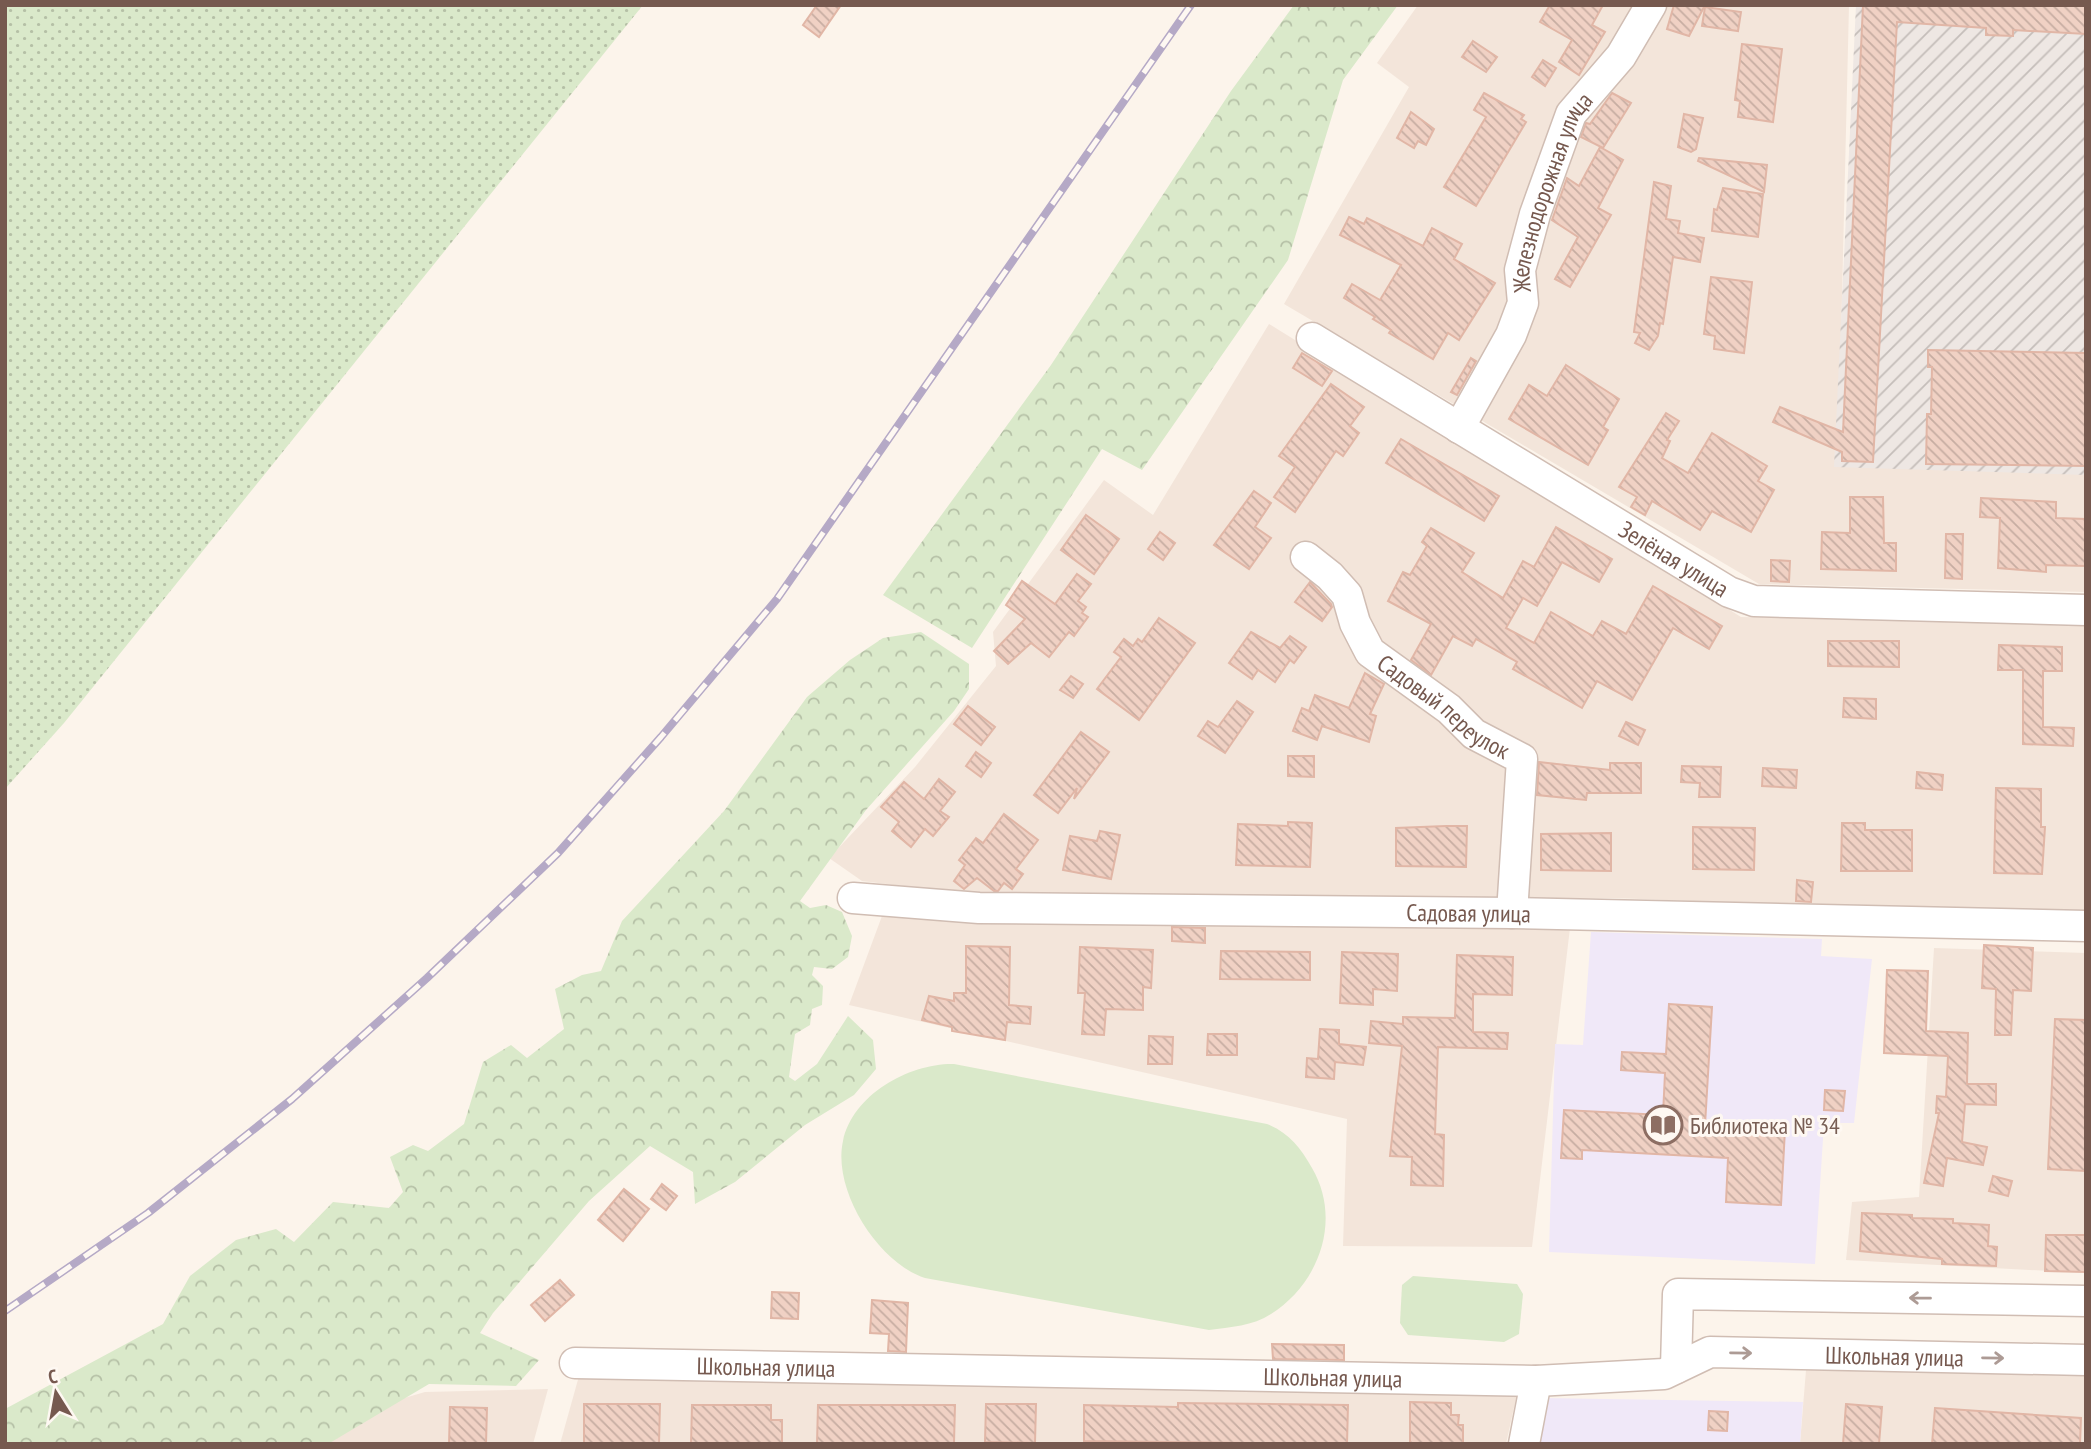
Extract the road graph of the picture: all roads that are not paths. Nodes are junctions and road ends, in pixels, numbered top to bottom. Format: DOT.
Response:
graph roads {
  1 [pos="1651,5"];
  2 [pos="1312,338"];
  3 [pos="1459,428"];
  4 [pos="1306,557"];
  5 [pos="2086,610"];
  6 [pos="853,898"];
  7 [pos="1511,913"];
  8 [pos="2086,926"];
  9 [pos="2086,1301"];
  10 [pos="2086,1360"];
  11 [pos="575,1363"];
  12 [pos="1676,1368"];
  13 [pos="1536,1381"];
  14 [pos="1524,1444"];
  1 -- 3 [label="street, Железнодорожная улица"];
  2 -- 3 [label="street, Зелёная улица"];
  3 -- 5 [label="street, Зелёная улица"];
  4 -- 7 [label="street, Садовый переулок"];
  6 -- 7 [label="street, Садовая улица"];
  7 -- 8 [label="street, Садовая улица"];
  9 -- 12 [label="street, one-way"];
  12 -- 10 [label="street, Школьная улица, one-way"];
  11 -- 13 [label="street, Школьная улица"];
  12 -- 13 [label="street, Школьная улица"];
  13 -- 14 [label="street"];
}
